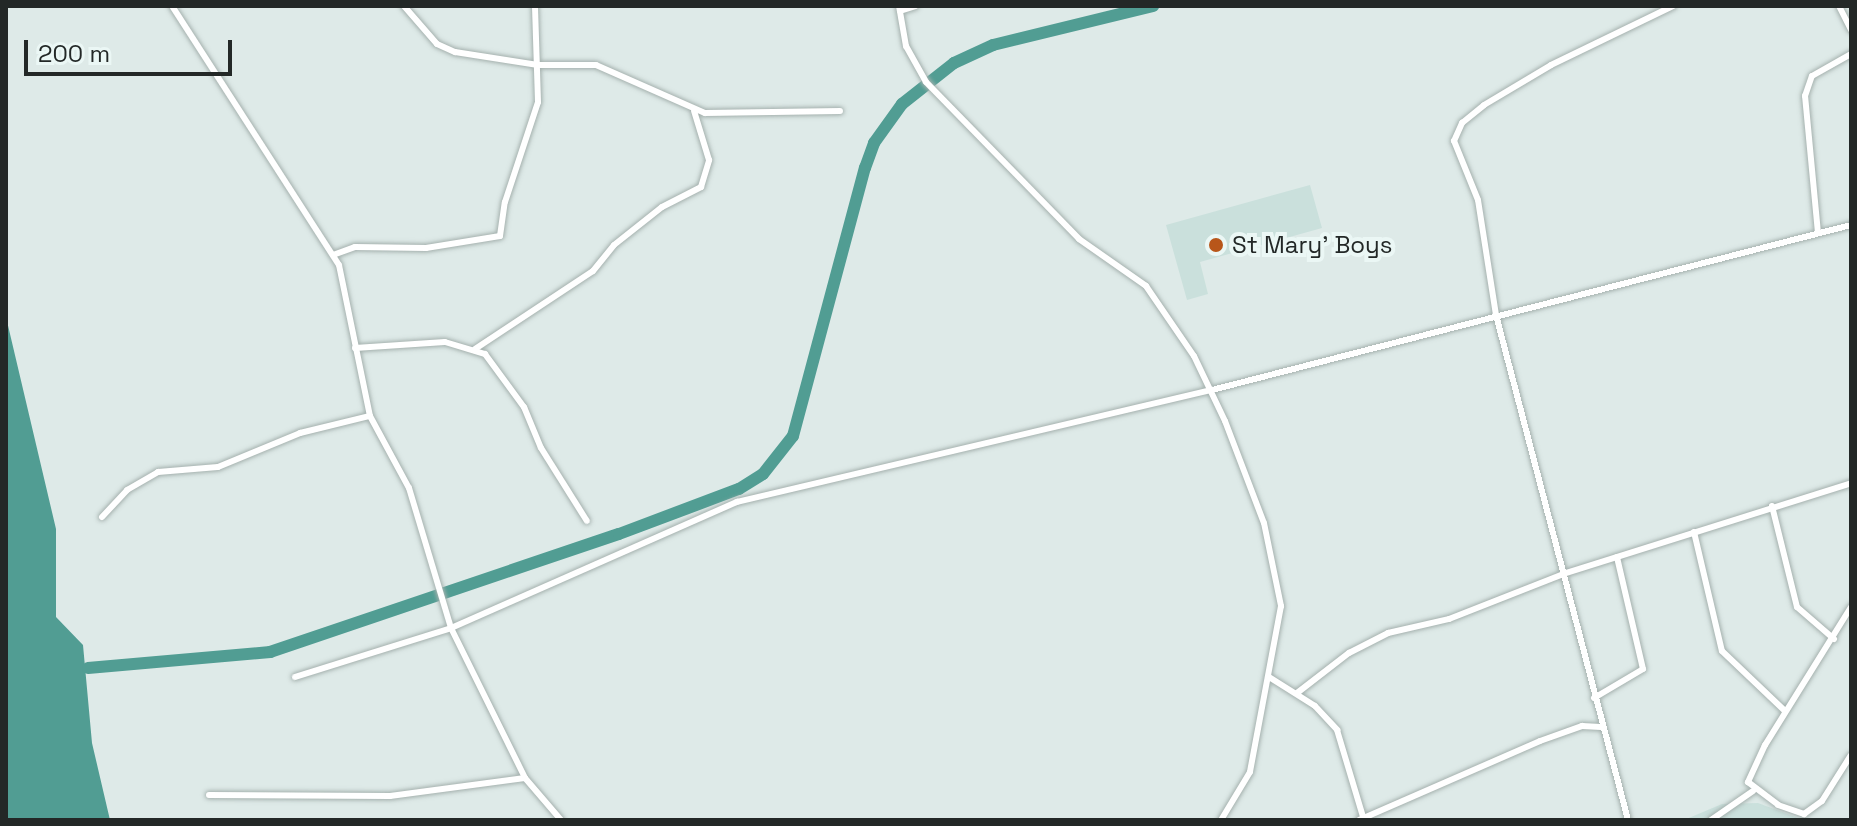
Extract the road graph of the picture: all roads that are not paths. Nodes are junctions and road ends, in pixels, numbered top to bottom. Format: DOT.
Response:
graph roads {
  1 [pos="172,6"];
  2 [pos="404,6"];
  3 [pos="535,6"];
  4 [pos="915,6"];
  5 [pos="1673,6"];
  6 [pos="1839,6"];
  7 [pos="900,8"];
  8 [pos="1851,30"];
  9 [pos="1851,54"];
  10 [pos="538,65"];
  11 [pos="694,111"];
  12 [pos="840,111"];
  13 [pos="1851,225"];
  14 [pos="1818,233"];
  15 [pos="333,255"];
  16 [pos="1496,315"];
  17 [pos="355,348"];
  18 [pos="475,349"];
  19 [pos="1212,390"];
  20 [pos="370,416"];
  21 [pos="1851,483"];
  22 [pos="1772,506"];
  23 [pos="102,517"];
  24 [pos="587,521"];
  25 [pos="1694,532"];
  26 [pos="1617,557"];
  27 [pos="1563,574"];
  28 [pos="1851,607"];
  29 [pos="451,628"];
  30 [pos="1834,639"];
  31 [pos="295,677"];
  32 [pos="1269,677"];
  33 [pos="1297,693"];
  34 [pos="1594,698"];
  35 [pos="1785,711"];
  36 [pos="1601,727"];
  37 [pos="1851,755"];
  38 [pos="525,778"];
  39 [pos="1753,791"];
  40 [pos="209,795"];
  41 [pos="561,820"];
  42 [pos="1221,820"];
  43 [pos="1362,820"];
  44 [pos="1628,820"];
  45 [pos="1711,820"];
  1 -- 15 [label="street"];
  2 -- 10 [label="street"];
  3 -- 10 [label="street"];
  4 -- 7 [label="street"];
  5 -- 16 [label="street"];
  6 -- 8 [label="street"];
  7 -- 19 [label="street"];
  9 -- 14 [label="street"];
  10 -- 11 [label="street"];
  10 -- 15 [label="street"];
  11 -- 12 [label="street"];
  11 -- 18 [label="street"];
  13 -- 14 [label="street"];
  14 -- 16 [label="street"];
  15 -- 17 [label="street"];
  16 -- 19 [label="street"];
  16 -- 27 [label="street"];
  17 -- 18 [label="street"];
  17 -- 20 [label="street"];
  18 -- 24 [label="street"];
  19 -- 29 [label="street"];
  19 -- 32 [label="street"];
  20 -- 23 [label="street"];
  20 -- 29 [label="street"];
  21 -- 22 [label="street"];
  22 -- 25 [label="street"];
  22 -- 30 [label="street"];
  25 -- 26 [label="street"];
  25 -- 35 [label="street"];
  26 -- 27 [label="street"];
  26 -- 34 [label="street"];
  27 -- 33 [label="street"];
  27 -- 34 [label="street"];
  28 -- 30 [label="street"];
  29 -- 31 [label="street"];
  29 -- 38 [label="street"];
  30 -- 35 [label="street"];
  32 -- 33 [label="street"];
  32 -- 42 [label="street"];
  33 -- 43 [label="street"];
  34 -- 36 [label="street"];
  35 -- 39 [label="street"];
  36 -- 43 [label="street"];
  36 -- 44 [label="street"];
  37 -- 39 [label="street"];
  38 -- 40 [label="street"];
  38 -- 41 [label="street"];
  39 -- 45 [label="street"];
}
